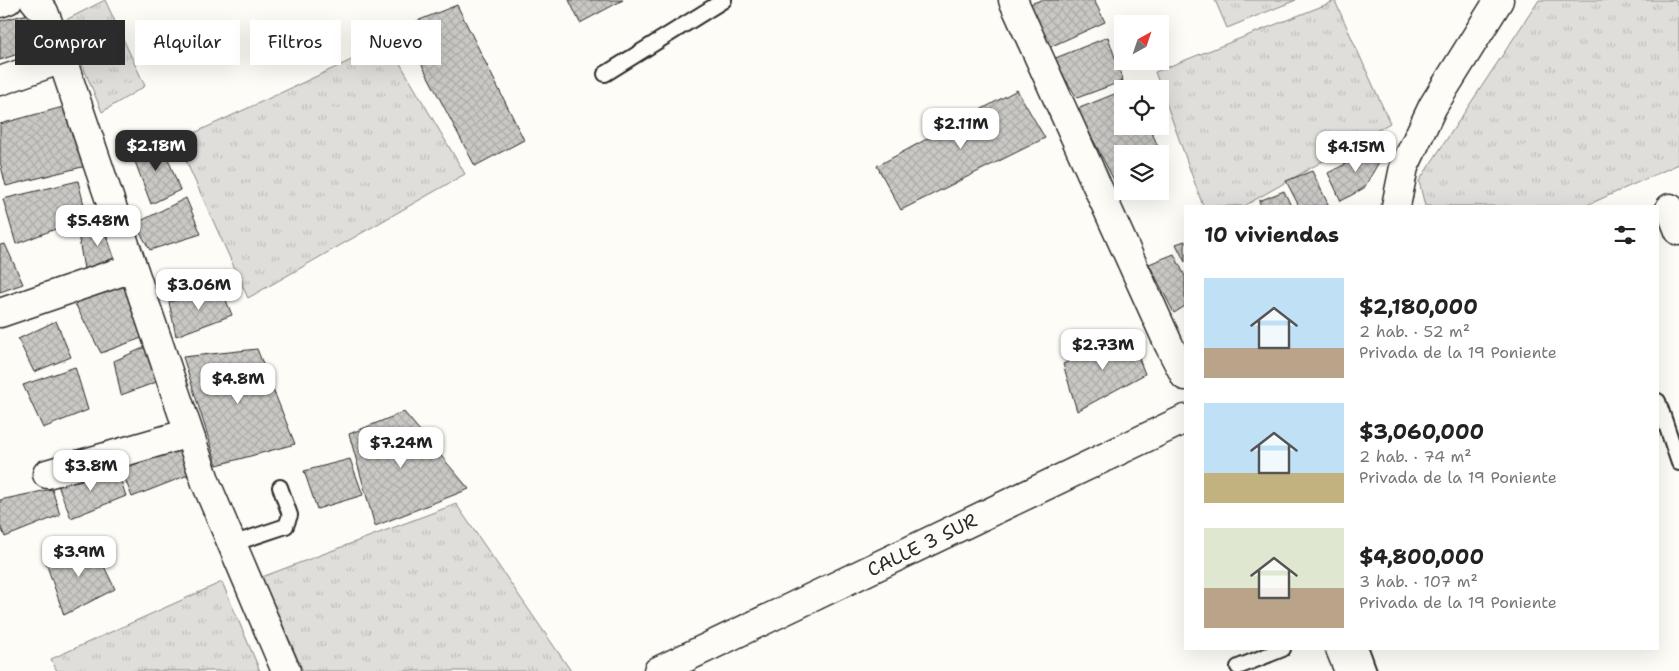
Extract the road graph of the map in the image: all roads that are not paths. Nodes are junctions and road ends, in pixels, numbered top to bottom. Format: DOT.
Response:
graph roads {
  1 [pos="8,0"];
  2 [pos="724,0"];
  3 [pos="1013,0"];
  4 [pos="1500,0"];
  5 [pos="0,3"];
  6 [pos="39,6"];
  7 [pos="45,20"];
  8 [pos="45,65"];
  9 [pos="64,65"];
  10 [pos="605,74"];
  11 [pos="0,81"];
  12 [pos="1396,205"];
  13 [pos="132,268"];
  14 [pos="0,313"];
  15 [pos="1177,338"];
  16 [pos="1184,371"];
  17 [pos="1659,404"];
  18 [pos="1184,419"];
  19 [pos="189,433"];
  20 [pos="1679,463"];
  21 [pos="47,474"];
  22 [pos="280,487"];
  23 [pos="232,544"];
  24 [pos="1280,650"];
  25 [pos="1340,650"];
  26 [pos="1361,650"];
  27 [pos="1238,667"];
  28 [pos="286,671"];
  29 [pos="658,671"];
  30 [pos="1349,671"];
  31 [pos="1369,671"];
  1 -- 5 [label="street"];
  2 -- 10 [label="lane"];
  3 -- 15 [label="street"];
  4 -- 12 [label="street"];
  6 -- 7 [label="street"];
  8 -- 11 [label="street"];
  9 -- 13 [label="street"];
  13 -- 14 [label="street"];
  13 -- 19 [label="street"];
  15 -- 16 [label="street"];
  17 -- 20 [label="lane"];
  18 -- 29 [label="street, CALLE 3 SUR"];
  19 -- 21 [label="street"];
  19 -- 23 [label="street"];
  22 -- 23 [label="lane"];
  23 -- 28 [label="street"];
  24 -- 27 [label="lane"];
  25 -- 30 [label="street"];
  26 -- 31 [label="lane"];
}
